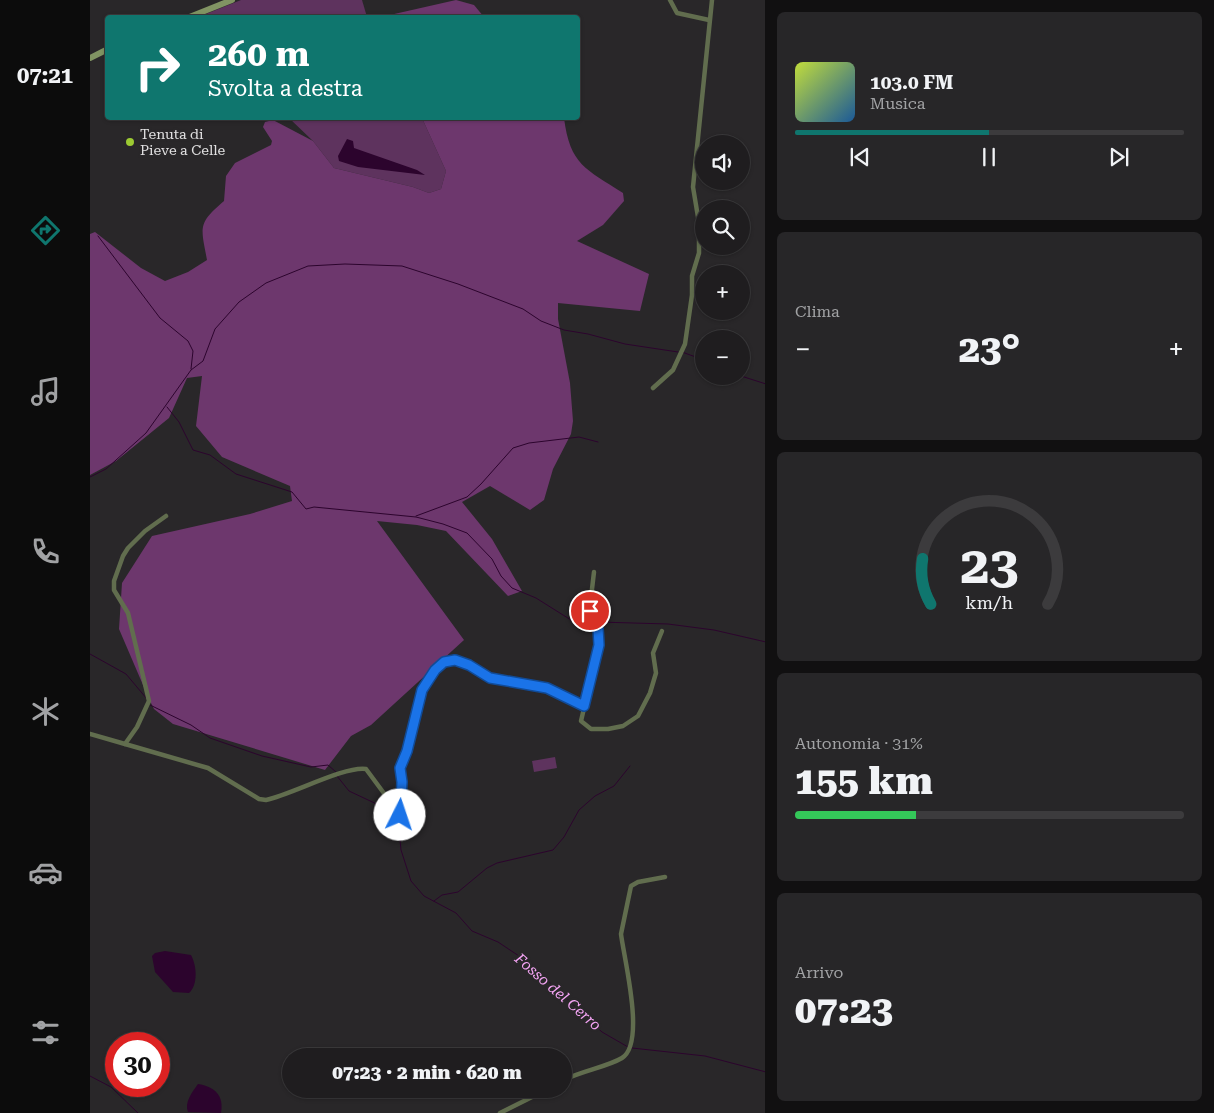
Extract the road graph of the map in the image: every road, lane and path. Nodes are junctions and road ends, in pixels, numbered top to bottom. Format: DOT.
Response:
graph roads {
  1 [pos="232,0"];
  2 [pos="670,0"];
  3 [pos="712,0"];
  4 [pos="194,15"];
  5 [pos="709,20"];
  6 [pos="105,50"];
  7 [pos="90,58"];
  8 [pos="653,388"];
  9 [pos="166,516"];
  10 [pos="594,572"];
  11 [pos="662,631"];
  12 [pos="584,706"];
  13 [pos="90,734"];
  14 [pos="125,744"];
  15 [pos="664,877"];
  16 [pos="572,1077"];
  17 [pos="530,1098"];
  18 [pos="500,1113"];
  1 -- 4 [label="main road"];
  2 -- 5 [label="street"];
  3 -- 5 [label="street"];
  5 -- 8 [label="street"];
  6 -- 7 [label="main road"];
  9 -- 14 [label="street"];
  10 -- 12 [label="street"];
  11 -- 12 [label="street"];
  12 -- 14 [label="street"];
  13 -- 14 [label="street"];
  15 -- 16 [label="street"];
  17 -- 18 [label="street"];
}
